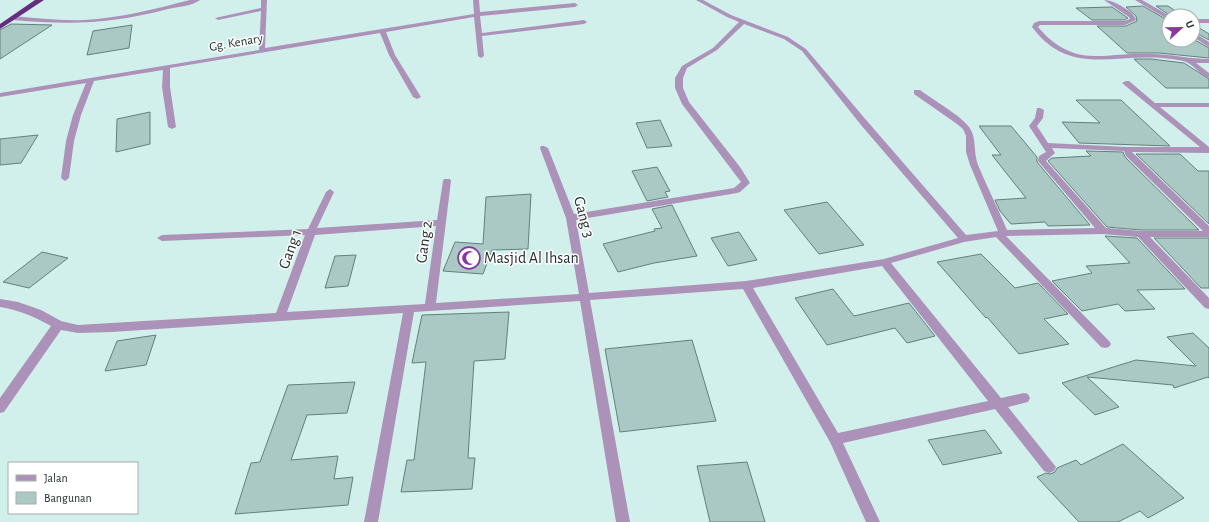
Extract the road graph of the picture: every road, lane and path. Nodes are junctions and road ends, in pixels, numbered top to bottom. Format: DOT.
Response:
graph roads {
  1 [pos="40,0"];
  2 [pos="197,0"];
  3 [pos="264,0"];
  4 [pos="476,0"];
  5 [pos="700,0"];
  6 [pos="1107,0"];
  7 [pos="1138,0"];
  8 [pos="575,6"];
  9 [pos="263,9"];
  10 [pos="1161,13"];
  11 [pos="477,15"];
  12 [pos="12,18"];
  13 [pos="218,18"];
  14 [pos="743,21"];
  15 [pos="584,22"];
  16 [pos="0,27"];
  17 [pos="382,30"];
  18 [pos="479,34"];
  19 [pos="262,50"];
  20 [pos="481,56"];
  21 [pos="1189,61"];
  22 [pos="1209,61"];
  23 [pos="167,67"];
  24 [pos="1209,76"];
  25 [pos="91,80"];
  26 [pos="1126,83"];
  27 [pos="917,92"];
  28 [pos="0,95"];
  29 [pos="417,97"];
  30 [pos="1153,105"];
  31 [pos="1209,105"];
  32 [pos="1040,110"];
  33 [pos="172,127"];
  34 [pos="1046,145"];
  35 [pos="544,148"];
  36 [pos="1127,149"];
  37 [pos="1209,150"];
  38 [pos="65,178"];
  39 [pos="447,180"];
  40 [pos="330,192"];
  41 [pos="571,218"];
  42 [pos="441,223"];
  43 [pos="1102,231"];
  44 [pos="1209,231"];
  45 [pos="311,232"];
  46 [pos="1001,233"];
  47 [pos="1141,234"];
  48 [pos="1209,234"];
  49 [pos="162,238"];
  50 [pos="964,239"];
  51 [pos="884,262"];
  52 [pos="746,285"];
  53 [pos="585,297"];
  54 [pos="0,303"];
  55 [pos="1209,305"];
  56 [pos="430,307"];
  57 [pos="409,308"];
  58 [pos="280,318"];
  59 [pos="58,325"];
  60 [pos="1105,344"];
  61 [pos="1024,398"];
  62 [pos="998,404"];
  63 [pos="0,408"];
  64 [pos="835,440"];
  65 [pos="1049,467"];
  66 [pos="371,522"];
  67 [pos="623,522"];
  68 [pos="872,522"];
  1 -- 12 [label="highway"];
  2 -- 12 [label="street"];
  3 -- 9 [label="street"];
  4 -- 11 [label="street"];
  5 -- 14 [label="street"];
  6 -- 21 [label="street"];
  7 -- 10 [label="street"];
  8 -- 11 [label="street, Gg. Kenary"];
  9 -- 13 [label="street"];
  9 -- 19 [label="street"];
  11 -- 17 [label="street, Gg. Kenary"];
  11 -- 18 [label="street"];
  12 -- 16 [label="highway"];
  14 -- 41 [label="street"];
  14 -- 50 [label="street"];
  15 -- 18 [label="street"];
  17 -- 19 [label="street, Gg. Kenary"];
  17 -- 29 [label="street"];
  18 -- 20 [label="street"];
  19 -- 23 [label="street, Gg. Kenary"];
  21 -- 22 [label="street"];
  21 -- 24 [label="street"];
  23 -- 25 [label="street, Gg. Kenary"];
  23 -- 33 [label="street"];
  25 -- 28 [label="street, Gg. Kenary"];
  25 -- 38 [label="street"];
  26 -- 30 [label="street"];
  27 -- 46 [label="street"];
  30 -- 31 [label="street"];
  30 -- 37 [label="street"];
  32 -- 34 [label="street"];
  34 -- 36 [label="street"];
  34 -- 43 [label="street"];
  35 -- 41 [label="street, Gang 3"];
  36 -- 37 [label="street"];
  36 -- 44 [label="street"];
  39 -- 42 [label="street, Gang 2"];
  40 -- 45 [label="street, Gang 1"];
  41 -- 53 [label="street, Gang 3"];
  42 -- 45 [label="street"];
  42 -- 56 [label="street, Gang 2"];
  43 -- 46 [label="street"];
  43 -- 47 [label="street"];
  45 -- 49 [label="street"];
  45 -- 58 [label="street, Gang 1"];
  46 -- 50 [label="street"];
  46 -- 60 [label="street"];
  47 -- 48 [label="street"];
  47 -- 55 [label="street"];
  50 -- 51 [label="street"];
  51 -- 52 [label="street"];
  51 -- 62 [label="street"];
  52 -- 53 [label="street"];
  52 -- 64 [label="street"];
  53 -- 56 [label="street"];
  53 -- 67 [label="street, Gang 3"];
  54 -- 59 [label="street"];
  56 -- 57 [label="street"];
  57 -- 58 [label="street"];
  57 -- 66 [label="street"];
  58 -- 59 [label="street"];
  59 -- 63 [label="street"];
  61 -- 62 [label="street"];
  62 -- 64 [label="street"];
  62 -- 65 [label="street"];
  64 -- 68 [label="street"];
}
